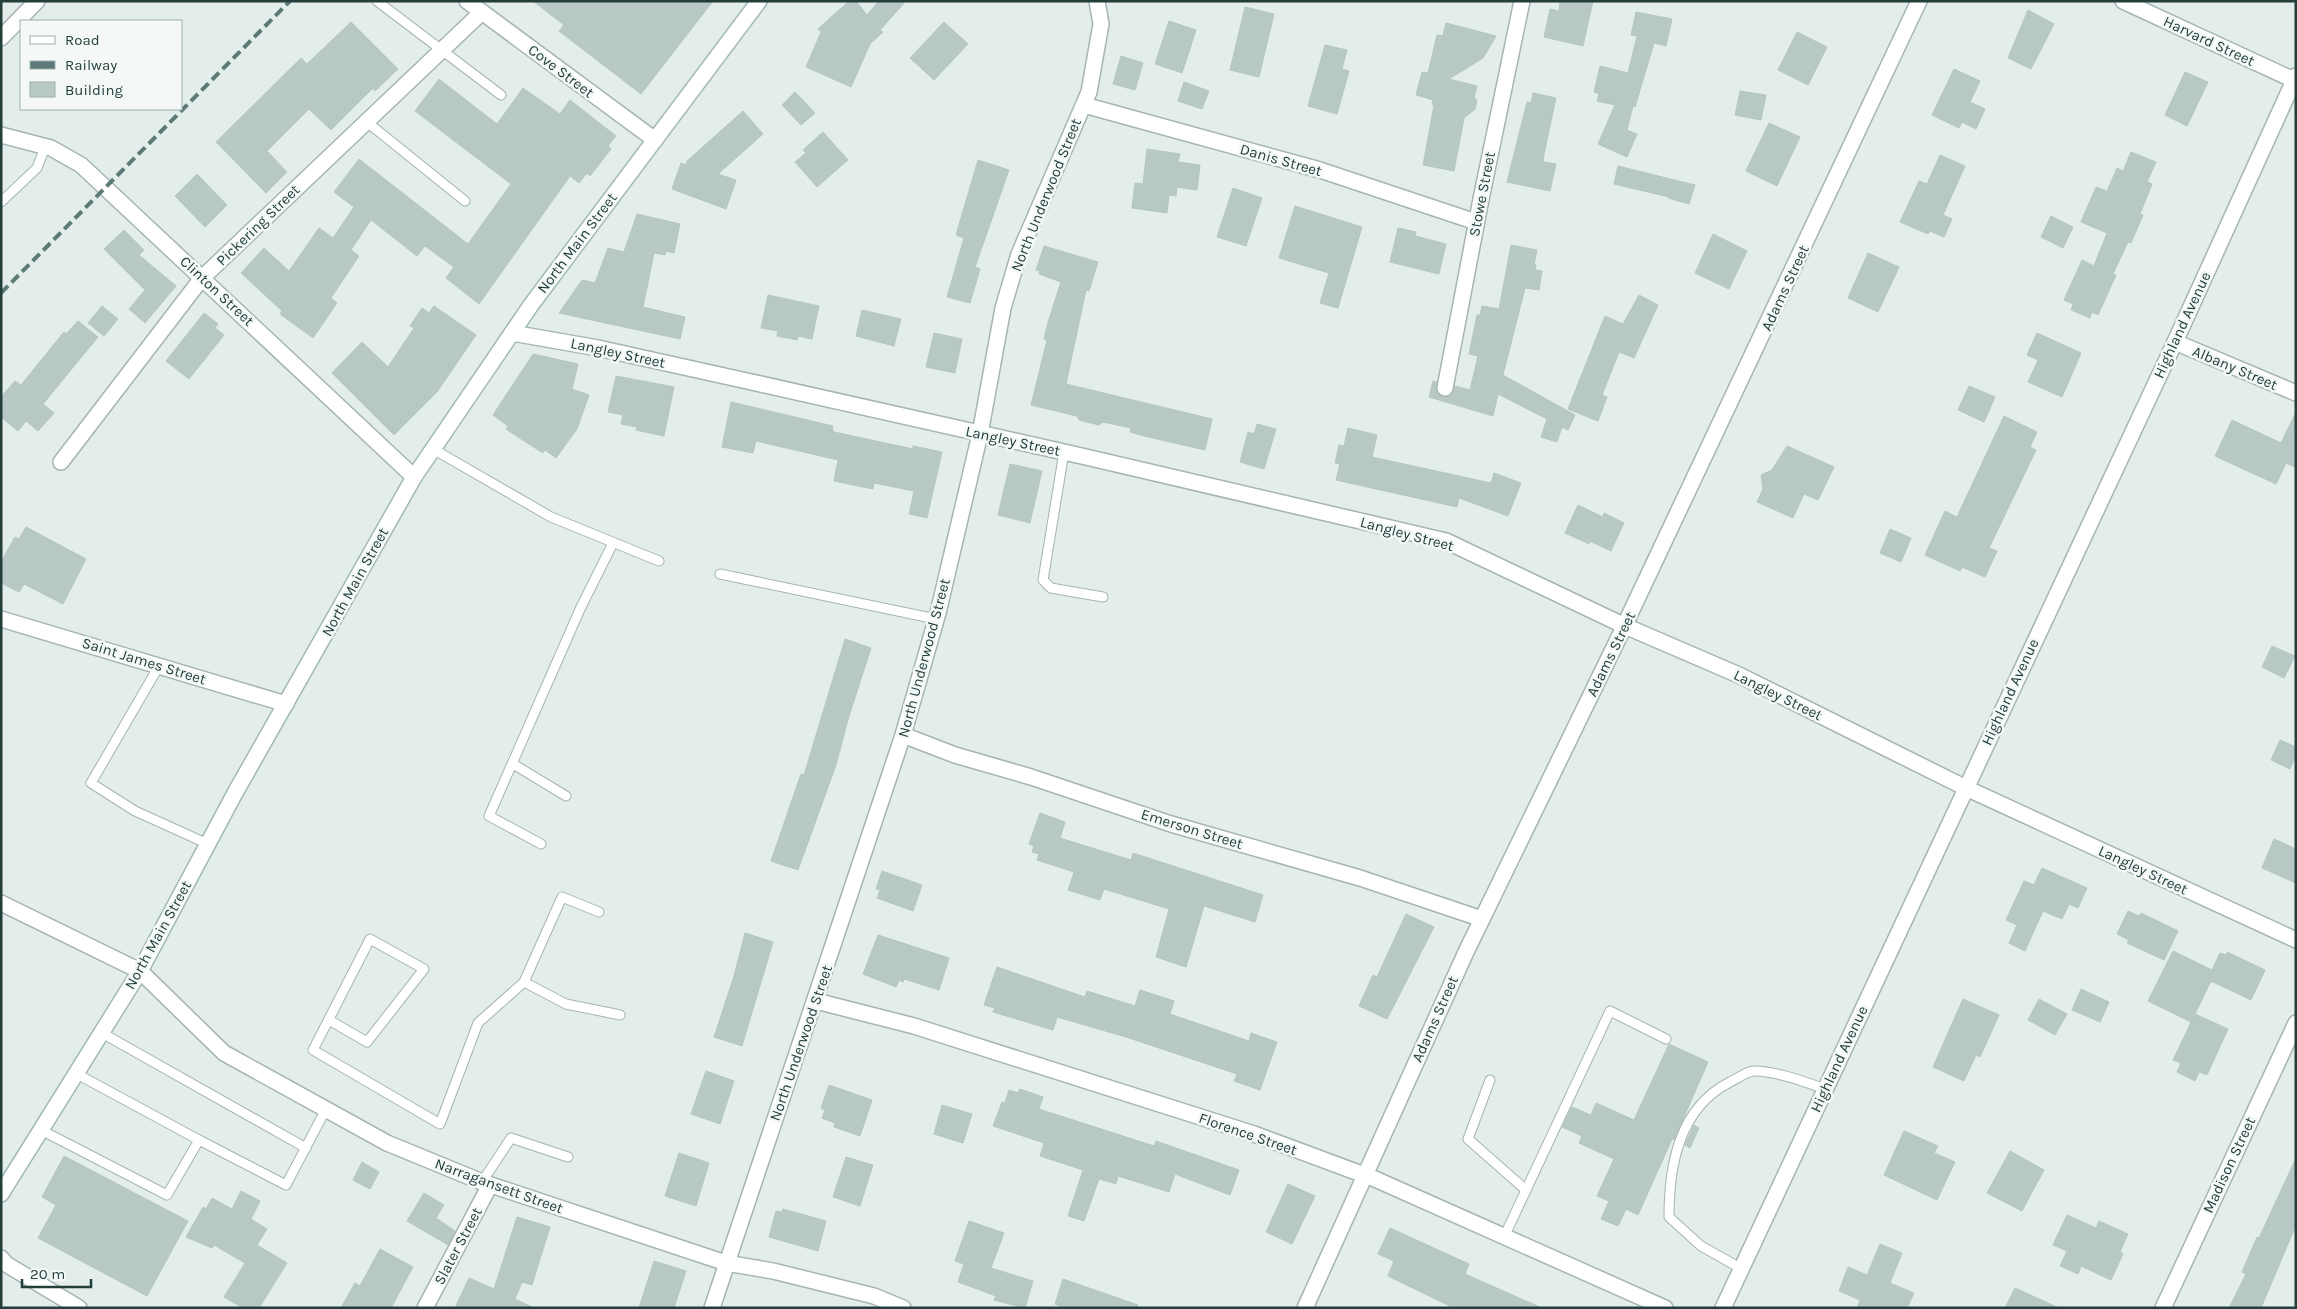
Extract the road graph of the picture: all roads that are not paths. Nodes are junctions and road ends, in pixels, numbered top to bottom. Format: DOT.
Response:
graph roads {
  1 [pos="37,1"];
  2 [pos="377,1"];
  3 [pos="467,1"];
  4 [pos="759,1"];
  5 [pos="1097,1"];
  6 [pos="1522,1"];
  7 [pos="1919,1"];
  8 [pos="2123,1"];
  9 [pos="482,12"];
  10 [pos="1,38"];
  11 [pos="441,50"];
  12 [pos="2295,79"];
  13 [pos="501,95"];
  14 [pos="1084,105"];
  15 [pos="366,122"];
  16 [pos="1,135"];
  17 [pos="655,140"];
  18 [pos="45,147"];
  19 [pos="1,202"];
  20 [pos="465,202"];
  21 [pos="1476,222"];
  22 [pos="202,278"];
  23 [pos="512,332"];
  24 [pos="2175,342"];
  25 [pos="1445,388"];
  26 [pos="2296,393"];
  27 [pos="980,434"];
  28 [pos="433,449"];
  29 [pos="1064,452"];
  30 [pos="61,462"];
  31 [pos="414,477"];
  32 [pos="613,542"];
  33 [pos="659,561"];
  34 [pos="720,574"];
  35 [pos="1103,597"];
  36 [pos="1,619"];
  37 [pos="936,619"];
  38 [pos="1625,626"];
  39 [pos="159,666"];
  40 [pos="286,704"];
  41 [pos="903,735"];
  42 [pos="513,764"];
  43 [pos="1966,788"];
  44 [pos="566,796"];
  45 [pos="208,844"];
  46 [pos="541,844"];
  47 [pos="1,902"];
  48 [pos="598,912"];
  49 [pos="1482,919"];
  50 [pos="2296,940"];
  51 [pos="140,971"];
  52 [pos="524,982"];
  53 [pos="816,1001"];
  54 [pos="620,1015"];
  55 [pos="329,1020"];
  56 [pos="2296,1023"];
  57 [pos="102,1034"];
  58 [pos="1666,1039"];
  59 [pos="77,1074"];
  60 [pos="1490,1080"];
  61 [pos="1825,1089"];
  62 [pos="326,1109"];
  63 [pos="41,1130"];
  64 [pos="199,1140"];
  65 [pos="306,1148"];
  66 [pos="568,1157"];
  67 [pos="1365,1175"];
  68 [pos="486,1183"];
  69 [pos="1526,1190"];
  70 [pos="1,1194"];
  71 [pos="1504,1235"];
  72 [pos="1,1258"];
  73 [pos="726,1263"];
  74 [pos="1742,1269"];
  75 [pos="79,1308"];
  76 [pos="426,1308"];
  77 [pos="712,1308"];
  78 [pos="903,1308"];
  79 [pos="1305,1308"];
  80 [pos="1665,1308"];
  81 [pos="1723,1308"];
  82 [pos="2163,1308"];
  1 -- 10 [label="street"];
  2 -- 11 [label="lane"];
  3 -- 9 [label="street, Cove Street"];
  4 -- 17 [label="street, North Main Street"];
  5 -- 14 [label="street, North Underwood Street"];
  6 -- 21 [label="street, Stowe Street"];
  7 -- 38 [label="street, Adams Street"];
  8 -- 12 [label="street, Harvard Street"];
  9 -- 11 [label="street, Pickering Street"];
  9 -- 17 [label="street, Cove Street"];
  11 -- 13 [label="lane"];
  11 -- 15 [label="street, Pickering Street"];
  12 -- 24 [label="street, Highland Avenue"];
  14 -- 21 [label="street, Danis Street"];
  14 -- 27 [label="street, North Underwood Street"];
  15 -- 20 [label="lane"];
  15 -- 22 [label="street, Pickering Street"];
  16 -- 18 [label="street, Clinton Street"];
  17 -- 23 [label="street, North Main Street"];
  18 -- 19 [label="lane"];
  18 -- 22 [label="street, Clinton Street"];
  21 -- 25 [label="street, Stowe Street"];
  22 -- 30 [label="street, Pickering Street"];
  22 -- 31 [label="street, Clinton Street"];
  23 -- 27 [label="street, Langley Street"];
  23 -- 28 [label="street, North Main Street"];
  24 -- 26 [label="street, Albany Street"];
  24 -- 43 [label="street, Highland Avenue"];
  27 -- 29 [label="street, Langley Street"];
  27 -- 37 [label="street, North Underwood Street"];
  28 -- 31 [label="street, North Main Street"];
  28 -- 32 [label="lane"];
  29 -- 35 [label="lane"];
  29 -- 38 [label="street, Langley Street"];
  31 -- 40 [label="street, North Main Street"];
  32 -- 33 [label="lane"];
  32 -- 42 [label="lane"];
  34 -- 37 [label="lane"];
  36 -- 39 [label="street, Saint James Street"];
  37 -- 41 [label="street, North Underwood Street"];
  38 -- 43 [label="street, Langley Street"];
  38 -- 49 [label="street, Adams Street"];
  39 -- 40 [label="street, Saint James Street"];
  39 -- 45 [label="lane"];
  40 -- 45 [label="street, North Main Street"];
  41 -- 49 [label="street, Emerson Street"];
  41 -- 53 [label="street, North Underwood Street"];
  42 -- 44 [label="lane"];
  42 -- 46 [label="lane"];
  43 -- 50 [label="street, Langley Street"];
  43 -- 61 [label="street, Highland Avenue"];
  45 -- 51 [label="street, North Main Street"];
  47 -- 51 [label="street, Narragansett Street"];
  48 -- 52 [label="lane"];
  49 -- 67 [label="street, Adams Street"];
  51 -- 57 [label="street, North Main Street"];
  51 -- 62 [label="street, Narragansett Street"];
  52 -- 54 [label="lane"];
  52 -- 55 [label="lane"];
  53 -- 67 [label="street, Florence Street"];
  53 -- 73 [label="street, North Underwood Street"];
  55 -- 55 [label="lane"];
  56 -- 82 [label="street, Madison Street"];
  57 -- 59 [label="street, North Main Street"];
  57 -- 65 [label="lane"];
  58 -- 69 [label="lane"];
  59 -- 63 [label="street, North Main Street"];
  59 -- 64 [label="lane"];
  60 -- 69 [label="lane"];
  61 -- 74 [label="street, Highland Avenue"];
  61 -- 74 [label="lane"];
  62 -- 65 [label="lane"];
  62 -- 68 [label="street, Narragansett Street"];
  63 -- 64 [label="lane"];
  63 -- 70 [label="street, North Main Street"];
  64 -- 65 [label="lane"];
  66 -- 68 [label="lane"];
  67 -- 71 [label="street, Florence Street"];
  67 -- 79 [label="street, Adams Street"];
  68 -- 73 [label="street, Narragansett Street"];
  68 -- 76 [label="street, Slater Street"];
  69 -- 71 [label="lane"];
  71 -- 80 [label="street, Florence Street"];
  72 -- 75 [label="street"];
  73 -- 77 [label="street, North Underwood Street"];
  73 -- 78 [label="street, Narragansett Street"];
  74 -- 81 [label="street, Highland Avenue"];
}
